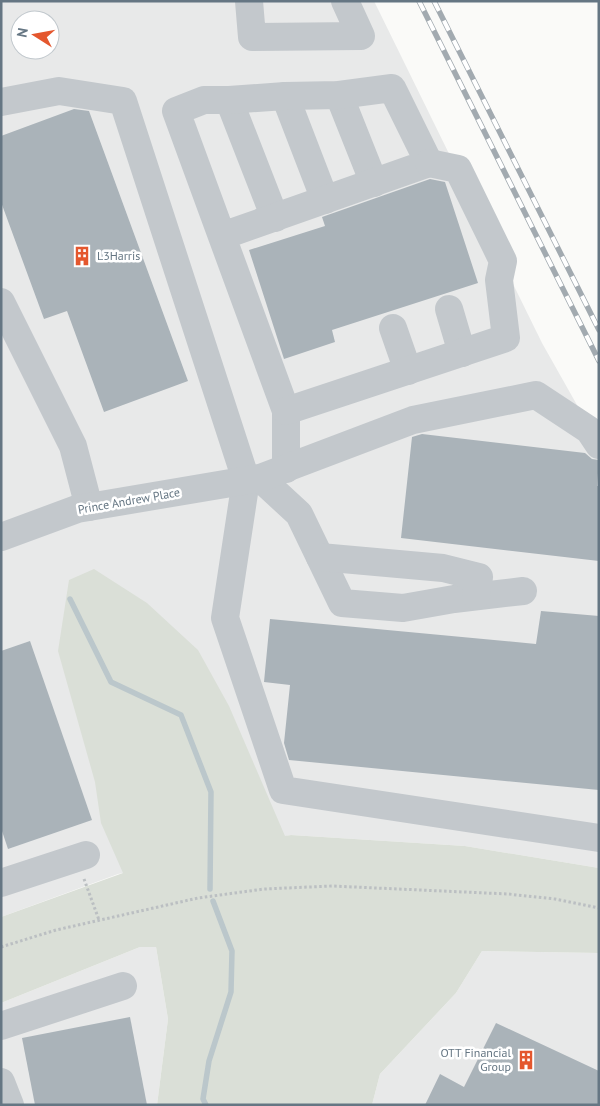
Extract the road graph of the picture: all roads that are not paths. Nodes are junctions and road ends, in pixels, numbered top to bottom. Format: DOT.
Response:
graph roads {
  1 [pos="249,1"];
  2 [pos="345,1"];
  3 [pos="339,95"];
  4 [pos="285,96"];
  5 [pos="229,100"];
  6 [pos="1,102"];
  7 [pos="429,163"];
  8 [pos="374,183"];
  9 [pos="325,200"];
  10 [pos="275,218"];
  11 [pos="222,236"];
  12 [pos="1,302"];
  13 [pos="449,309"];
  14 [pos="393,328"];
  15 [pos="462,353"];
  16 [pos="408,370"];
  17 [pos="286,410"];
  18 [pos="599,445"];
  19 [pos="286,469"];
  20 [pos="253,479"];
  21 [pos="88,507"];
  22 [pos="1,537"];
  23 [pos="320,556"];
  24 [pos="523,590"];
  25 [pos="476,596"];
  26 [pos="599,838"];
  27 [pos="81,856"];
  28 [pos="1,882"];
  29 [pos="123,986"];
  30 [pos="1,1026"];
  31 [pos="1,1082"];
  32 [pos="10,1105"];
  1 -- 2 [label="street"];
  3 -- 4 [label="street"];
  3 -- 7 [label="street"];
  3 -- 8 [label="street"];
  4 -- 5 [label="street"];
  4 -- 9 [label="street"];
  5 -- 10 [label="street"];
  5 -- 11 [label="street"];
  6 -- 20 [label="street"];
  7 -- 8 [label="street"];
  7 -- 15 [label="street"];
  8 -- 9 [label="street"];
  9 -- 10 [label="street"];
  10 -- 11 [label="street"];
  11 -- 17 [label="street"];
  12 -- 21 [label="street"];
  13 -- 15 [label="street"];
  14 -- 16 [label="street"];
  15 -- 16 [label="street"];
  16 -- 17 [label="street"];
  17 -- 19 [label="street"];
  18 -- 19 [label="street, Prince Andrew Place"];
  19 -- 20 [label="street, Prince Andrew Place"];
  20 -- 21 [label="street, Prince Andrew Place"];
  20 -- 23 [label="street"];
  20 -- 26 [label="street"];
  21 -- 22 [label="street, Prince Andrew Place"];
  23 -- 25 [label="street"];
  23 -- 25 [label="street"];
  24 -- 25 [label="street"];
  27 -- 28 [label="street"];
  29 -- 30 [label="street"];
  31 -- 32 [label="street"];
}
